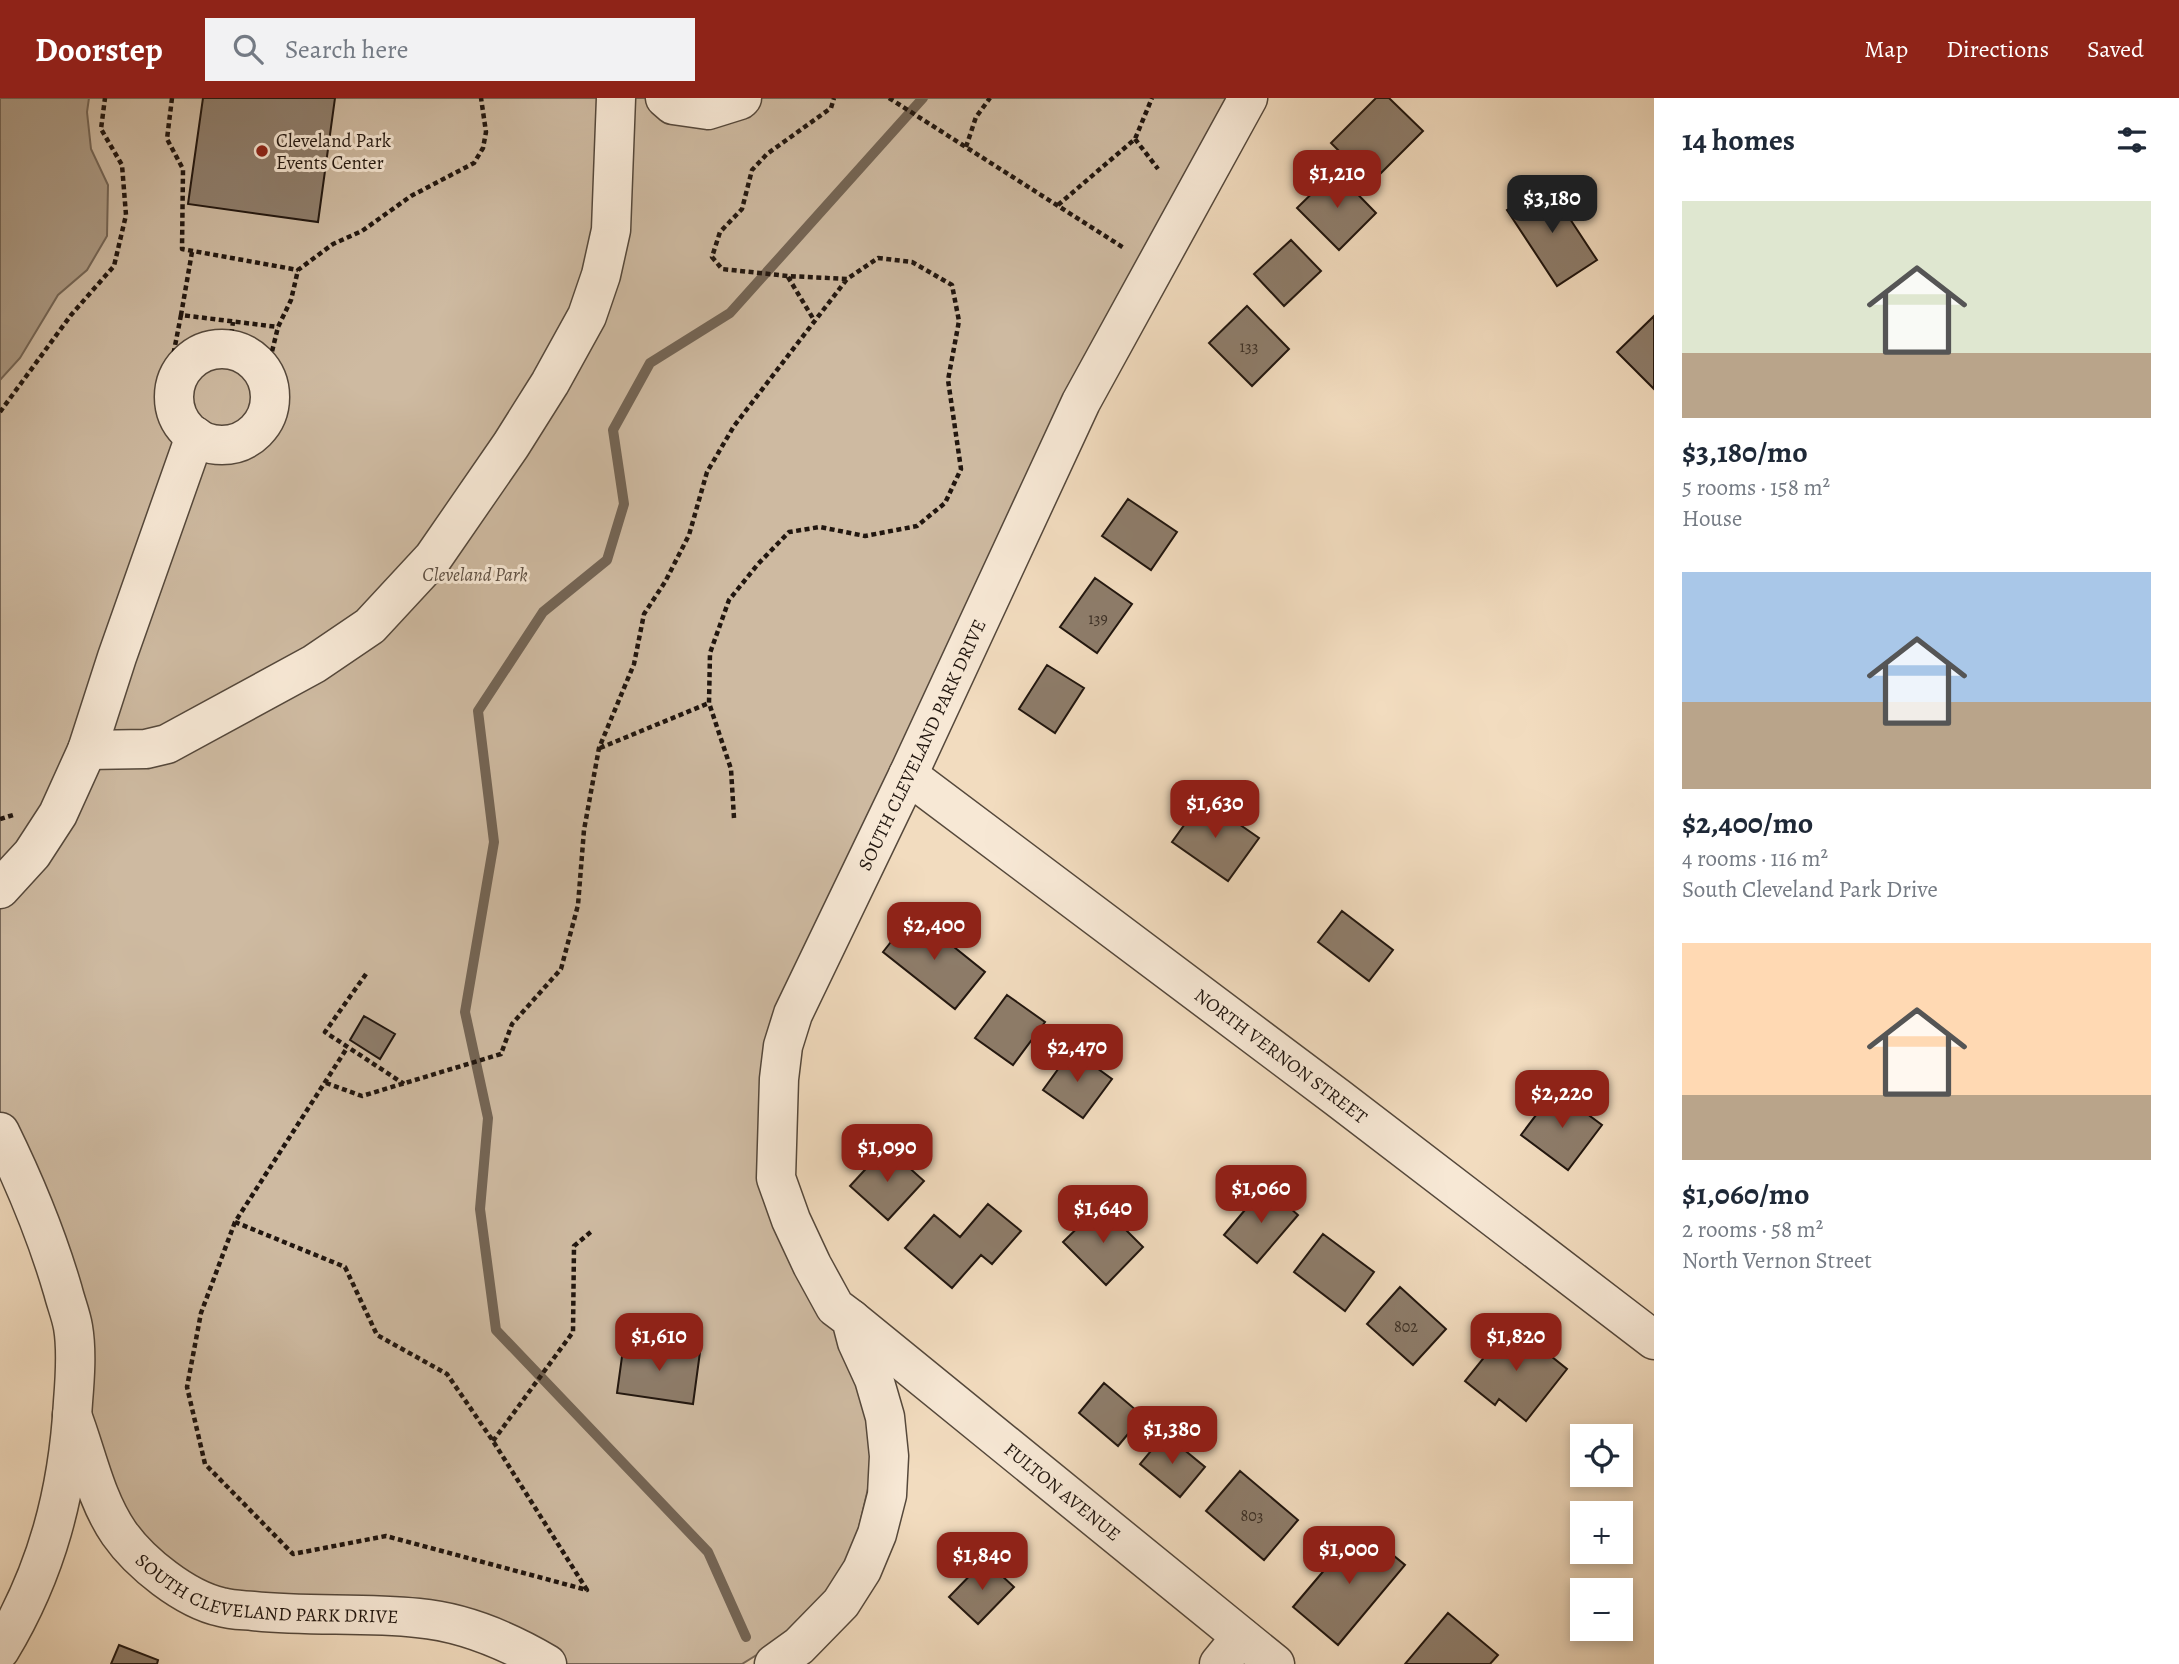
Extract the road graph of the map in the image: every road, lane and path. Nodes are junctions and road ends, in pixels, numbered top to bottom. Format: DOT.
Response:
graph roads {
  1 [pos="105,98"];
  2 [pos="172,98"];
  3 [pos="481,98"];
  4 [pos="665,98"];
  5 [pos="742,98"];
  6 [pos="834,98"];
  7 [pos="889,98"];
  8 [pos="990,98"];
  9 [pos="1152,98"];
  10 [pos="1248,98"];
  11 [pos="616,105"];
  12 [pos="1135,139"];
  13 [pos="966,147"];
  14 [pos="1158,169"];
  15 [pos="1057,205"];
  16 [pos="192,252"];
  17 [pos="1154,267"];
  18 [pos="298,270"];
  19 [pos="788,276"];
  20 [pos="847,279"];
  21 [pos="181,315"];
  22 [pos="814,320"];
  23 [pos="278,327"];
  24 [pos="231,336"];
  25 [pos="187,365"];
  26 [pos="265,376"];
  27 [pos="0,412"];
  28 [pos="195,436"];
  29 [pos="709,703"];
  30 [pos="599,748"];
  31 [pos="87,750"];
  32 [pos="908,775"];
  33 [pos="734,818"];
  34 [pos="0,889"];
  35 [pos="366,974"];
  36 [pos="347,1048"];
  37 [pos="326,1083"];
  38 [pos="404,1084"];
  39 [pos="0,1132"];
  40 [pos="235,1223"];
  41 [pos="593,1230"];
  42 [pos="851,1319"];
  43 [pos="1654,1340"];
  44 [pos="72,1415"];
  45 [pos="493,1441"];
  46 [pos="0,1650"];
  47 [pos="1230,1650"];
  48 [pos="547,1664"];
  49 [pos="774,1664"];
  50 [pos="1275,1664"];
  1 -- 27 [label="path"];
  2 -- 16 [label="path"];
  3 -- 18 [label="path"];
  4 -- 5 [label="street"];
  6 -- 19 [label="path"];
  7 -- 13 [label="path"];
  8 -- 13 [label="path"];
  9 -- 12 [label="path"];
  10 -- 17 [label="street, SOUTH CLEVELAND PARK DRIVE"];
  11 -- 31 [label="street"];
  12 -- 14 [label="path"];
  12 -- 15 [label="path"];
  13 -- 15 [label="path"];
  15 -- 17 [label="path"];
  16 -- 18 [label="path"];
  16 -- 21 [label="path"];
  17 -- 32 [label="street, SOUTH CLEVELAND PARK DRIVE"];
  18 -- 23 [label="path"];
  19 -- 20 [label="path"];
  19 -- 22 [label="path"];
  20 -- 22 [label="path"];
  20 -- 29 [label="path"];
  21 -- 24 [label="path"];
  21 -- 25 [label="path"];
  22 -- 30 [label="path"];
  23 -- 24 [label="path"];
  23 -- 26 [label="path"];
  24 -- 25 [label="street"];
  24 -- 26 [label="street"];
  25 -- 28 [label="street"];
  26 -- 28 [label="street"];
  28 -- 31 [label="street"];
  29 -- 30 [label="path"];
  29 -- 33 [label="path"];
  30 -- 38 [label="path"];
  31 -- 34 [label="street"];
  32 -- 42 [label="street, SOUTH CLEVELAND PARK DRIVE"];
  32 -- 43 [label="street, NORTH VERNON STREET"];
  35 -- 36 [label="path"];
  36 -- 37 [label="path"];
  36 -- 38 [label="path"];
  37 -- 38 [label="path"];
  37 -- 40 [label="path"];
  39 -- 44 [label="street, SOUTH CLEVELAND PARK DRIVE"];
  40 -- 45 [label="path"];
  40 -- 45 [label="path"];
  41 -- 45 [label="path"];
  42 -- 47 [label="street, FULTON AVENUE"];
  42 -- 49 [label="street, SOUTH CLEVELAND PARK DRIVE"];
  44 -- 46 [label="street, SOUTH CLEVELAND PARK DRIVE"];
  44 -- 48 [label="street, SOUTH CLEVELAND PARK DRIVE"];
  47 -- 50 [label="street, FULTON AVENUE"];
}
